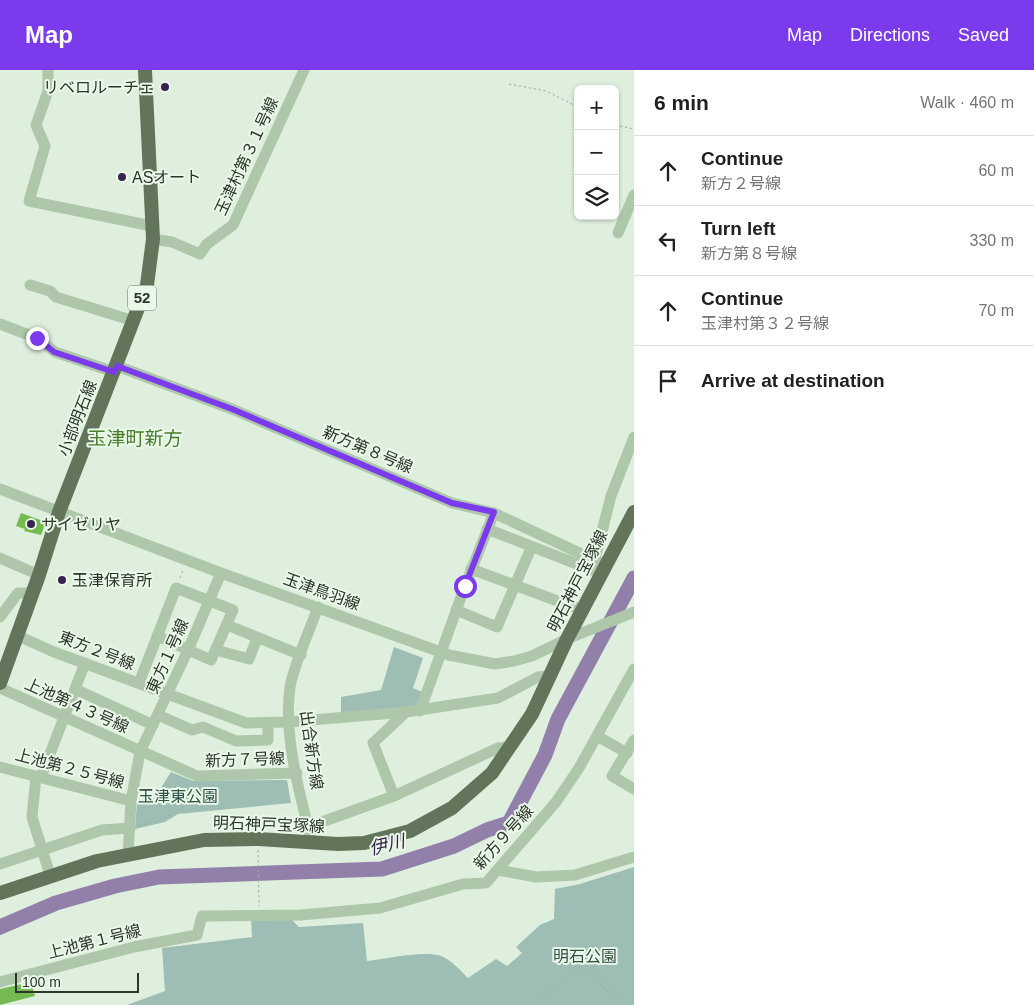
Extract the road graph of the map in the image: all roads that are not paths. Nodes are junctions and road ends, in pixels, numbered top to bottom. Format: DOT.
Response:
graph roads {
  1 [pos="48,70"];
  2 [pos="145,70"];
  3 [pos="304,70"];
  4 [pos="634,195"];
  5 [pos="152,232"];
  6 [pos="618,233"];
  7 [pos="30,285"];
  8 [pos="134,321"];
  9 [pos="0,324"];
  10 [pos="116,369"];
  11 [pos="634,437"];
  12 [pos="0,489"];
  13 [pos="59,512"];
  14 [pos="494,512"];
  15 [pos="634,512"];
  16 [pos="488,529"];
  17 [pos="531,548"];
  18 [pos="0,558"];
  19 [pos="600,566"];
  20 [pos="471,569"];
  21 [pos="221,573"];
  22 [pos="40,575"];
  23 [pos="515,586"];
  24 [pos="32,593"];
  25 [pos="209,600"];
  26 [pos="318,607"];
  27 [pos="456,610"];
  28 [pos="582,610"];
  29 [pos="634,612"];
  30 [pos="0,617"];
  31 [pos="226,625"];
  32 [pos="16,635"];
  33 [pos="156,636"];
  34 [pos="257,638"];
  35 [pos="567,639"];
  36 [pos="188,650"];
  37 [pos="216,650"];
  38 [pos="442,652"];
  39 [pos="301,656"];
  40 [pos="85,664"];
  41 [pos="634,669"];
  42 [pos="548,676"];
  43 [pos="0,683"];
  44 [pos="139,683"];
  45 [pos="0,688"];
  46 [pos="75,689"];
  47 [pos="168,694"];
  48 [pos="420,711"];
  49 [pos="406,712"];
  50 [pos="65,717"];
  51 [pos="155,720"];
  52 [pos="288,722"];
  53 [pos="268,723"];
  54 [pos="597,736"];
  55 [pos="634,740"];
  56 [pos="510,747"];
  57 [pos="140,752"];
  58 [pos="627,753"];
  59 [pos="0,767"];
  60 [pos="296,773"];
  61 [pos="38,776"];
  62 [pos="634,789"];
  63 [pos="394,796"];
  64 [pos="131,801"];
  65 [pos="308,826"];
  66 [pos="130,828"];
  67 [pos="312,842"];
  68 [pos="44,850"];
  69 [pos="128,855"];
  70 [pos="634,857"];
  71 [pos="0,864"];
  72 [pos="498,870"];
  73 [pos="50,875"];
  74 [pos="0,892"];
  75 [pos="197,935"];
  76 [pos="0,982"];
  1 -- 5 [label="street"];
  2 -- 5 [label="main road, 小部明石線 / 52"];
  3 -- 5 [label="street, 玉津村第３１号線"];
  4 -- 6 [label="street"];
  5 -- 8 [label="main road, 小部明石線 / 52"];
  7 -- 8 [label="street"];
  8 -- 10 [label="main road, 小部明石線 / 52"];
  9 -- 10 [label="street, 新方第８号線"];
  10 -- 13 [label="main road, 小部明石線 / 52"];
  10 -- 14 [label="street, 新方第８号線"];
  11 -- 19 [label="street"];
  12 -- 13 [label="street, 玉津鳥羽線"];
  13 -- 21 [label="street, 玉津鳥羽線"];
  13 -- 22 [label="main road, 小部明石線 / 52"];
  14 -- 16 [label="street"];
  14 -- 19 [label="street, 新方第８号線"];
  15 -- 19 [label="main road, 明石神戸宝塚線"];
  16 -- 17 [label="street"];
  16 -- 20 [label="street"];
  17 -- 19 [label="street"];
  17 -- 23 [label="street"];
  18 -- 22 [label="street"];
  19 -- 28 [label="main road, 明石神戸宝塚線"];
  20 -- 23 [label="street"];
  20 -- 27 [label="street"];
  21 -- 25 [label="street, 東方１号線"];
  21 -- 26 [label="street, 玉津鳥羽線"];
  22 -- 24 [label="main road, 小部明石線 / 52"];
  23 -- 27 [label="street"];
  23 -- 28 [label="street"];
  24 -- 30 [label="street"];
  24 -- 32 [label="main road, 小部明石線 / 52"];
  25 -- 31 [label="street"];
  25 -- 33 [label="street"];
  25 -- 36 [label="street, 東方１号線"];
  26 -- 38 [label="street, 玉津鳥羽線"];
  26 -- 39 [label="street, 出合新方線"];
  27 -- 38 [label="street"];
  28 -- 35 [label="main road, 明石神戸宝塚線"];
  29 -- 35 [label="street, 玉津鳥羽線"];
  31 -- 34 [label="street"];
  31 -- 37 [label="street"];
  32 -- 40 [label="street, 東方２号線"];
  32 -- 43 [label="main road, 小部明石線 / 52"];
  33 -- 36 [label="street"];
  33 -- 44 [label="street"];
  34 -- 37 [label="street"];
  34 -- 39 [label="street"];
  35 -- 38 [label="street, 玉津鳥羽線"];
  35 -- 42 [label="main road, 明石神戸宝塚線"];
  36 -- 37 [label="street"];
  36 -- 47 [label="street, 東方１号線"];
  38 -- 48 [label="street"];
  39 -- 52 [label="street, 出合新方線"];
  40 -- 44 [label="street, 東方２号線"];
  40 -- 46 [label="street"];
  41 -- 54 [label="street, 新方９号線"];
  42 -- 48 [label="street, 東方２号線"];
  42 -- 56 [label="main road, 明石神戸宝塚線"];
  44 -- 47 [label="street, 東方２号線"];
  45 -- 50 [label="street, 上池第４３号線"];
  46 -- 50 [label="street"];
  46 -- 51 [label="street"];
  47 -- 51 [label="street, 東方１号線"];
  47 -- 53 [label="street, 東方２号線"];
  48 -- 49 [label="street, 東方２号線"];
  49 -- 52 [label="street, 東方２号線"];
  49 -- 63 [label="street"];
  50 -- 57 [label="street, 上池第４３号線"];
  50 -- 61 [label="street"];
  51 -- 53 [label="street"];
  51 -- 57 [label="street, 東方１号線"];
  52 -- 53 [label="street, 東方２号線"];
  52 -- 60 [label="street, 出合新方線"];
  54 -- 58 [label="street"];
  54 -- 72 [label="street, 新方９号線"];
  55 -- 58 [label="street"];
  56 -- 63 [label="street, 明石神戸宝塚線"];
  56 -- 67 [label="main road, 明石神戸宝塚線"];
  57 -- 60 [label="street, 新方７号線"];
  57 -- 64 [label="street, 東方１号線"];
  58 -- 62 [label="street"];
  59 -- 61 [label="street, 上池第２５号線"];
  60 -- 65 [label="street, 出合新方線"];
  61 -- 64 [label="street, 上池第２５号線"];
  61 -- 68 [label="street"];
  63 -- 65 [label="street, 明石神戸宝塚線"];
  64 -- 66 [label="street, 東方１号線"];
  65 -- 67 [label="street, 出合新方線"];
  66 -- 68 [label="street"];
  66 -- 69 [label="street, 東方１号線"];
  67 -- 69 [label="main road, 明石神戸宝塚線"];
  68 -- 71 [label="street"];
  68 -- 73 [label="street"];
  69 -- 73 [label="main road, 明石神戸宝塚線"];
  70 -- 72 [label="street"];
  72 -- 75 [label="street, 新方９号線"];
  73 -- 74 [label="main road, 明石神戸宝塚線"];
  75 -- 76 [label="street, 上池第１号線"];
}
